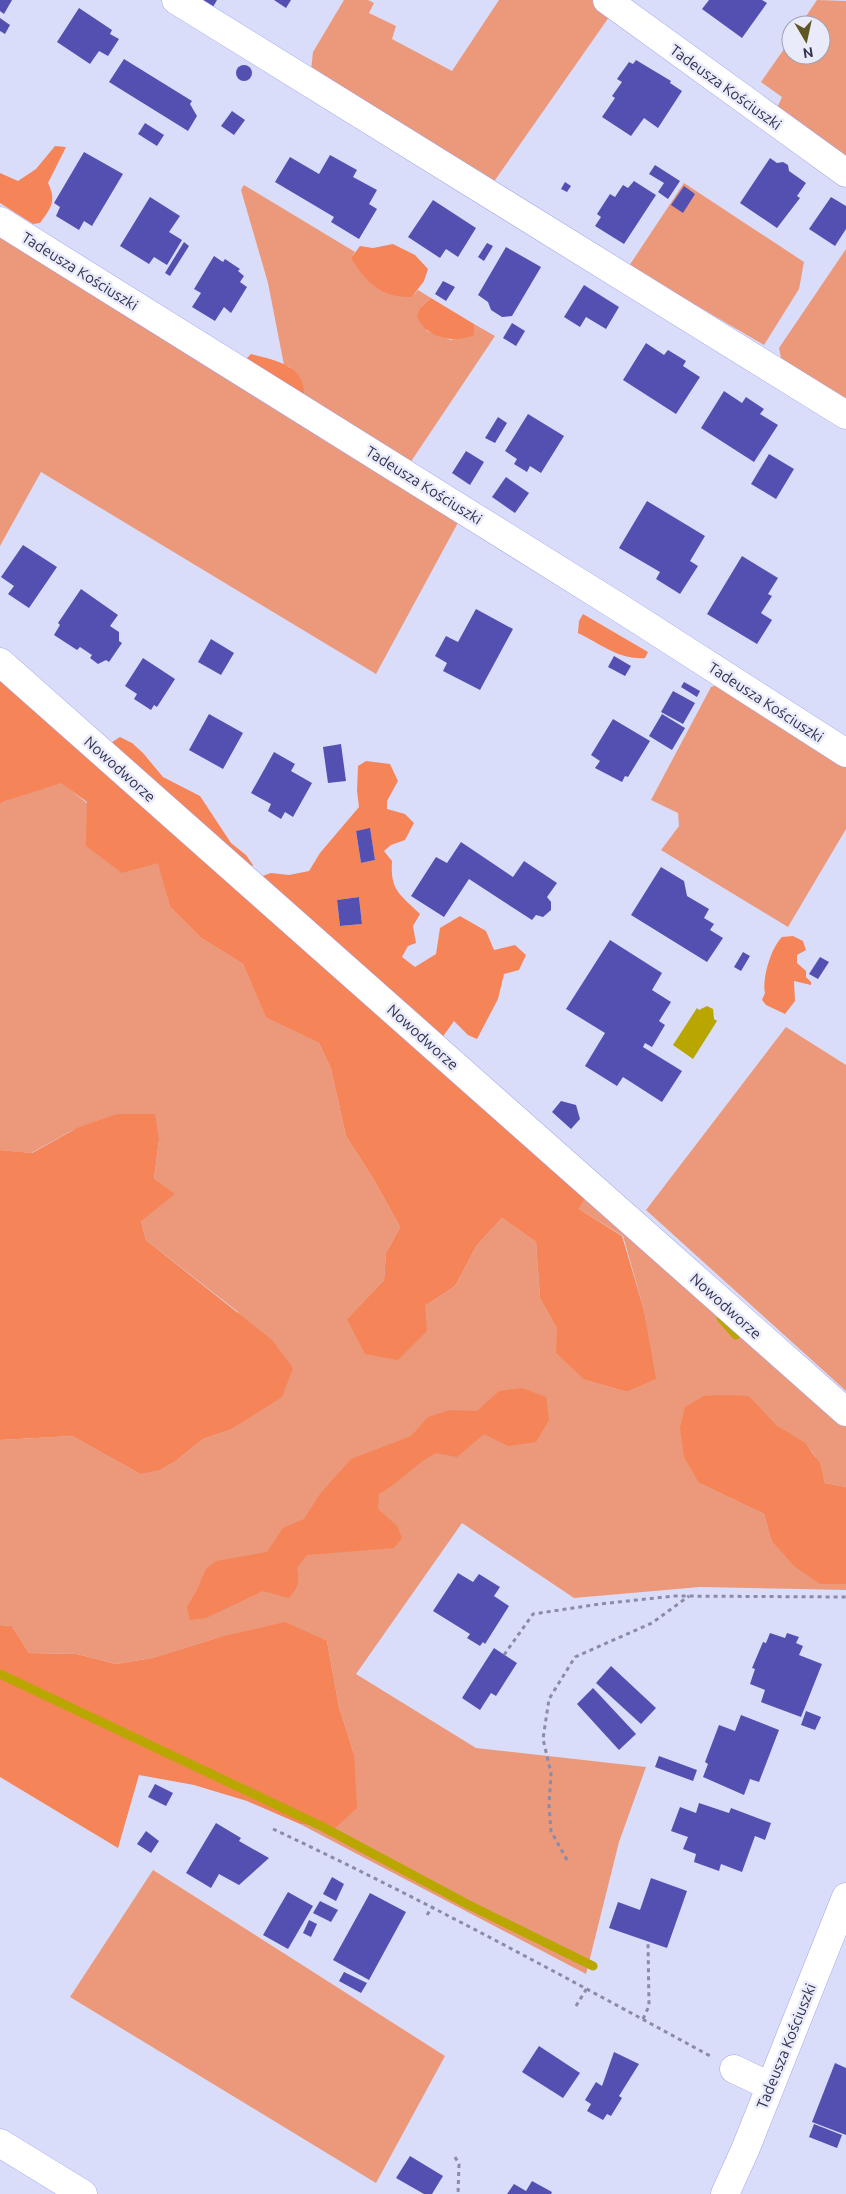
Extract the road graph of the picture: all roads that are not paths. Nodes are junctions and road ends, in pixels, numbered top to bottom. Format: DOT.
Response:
graph roads {
  1 [pos="176,0"];
  2 [pos="607,0"];
  3 [pos="846,173"];
  4 [pos="0,221"];
  5 [pos="846,415"];
  6 [pos="0,662"];
  7 [pos="846,753"];
  8 [pos="846,1412"];
  9 [pos="846,1897"];
  10 [pos="734,2069"];
  11 [pos="770,2086"];
  12 [pos="0,2142"];
  13 [pos="83,2194"];
  14 [pos="725,2194"];
  1 -- 5 [label="street"];
  2 -- 3 [label="street, Tadeusza Kościuszki"];
  4 -- 7 [label="street, Tadeusza Kościuszki"];
  6 -- 8 [label="street, Nowodworze"];
  9 -- 11 [label="street, Tadeusza Kościuszki"];
  10 -- 11 [label="street"];
  11 -- 14 [label="street, Tadeusza Kościuszki"];
  12 -- 13 [label="street"];
}
